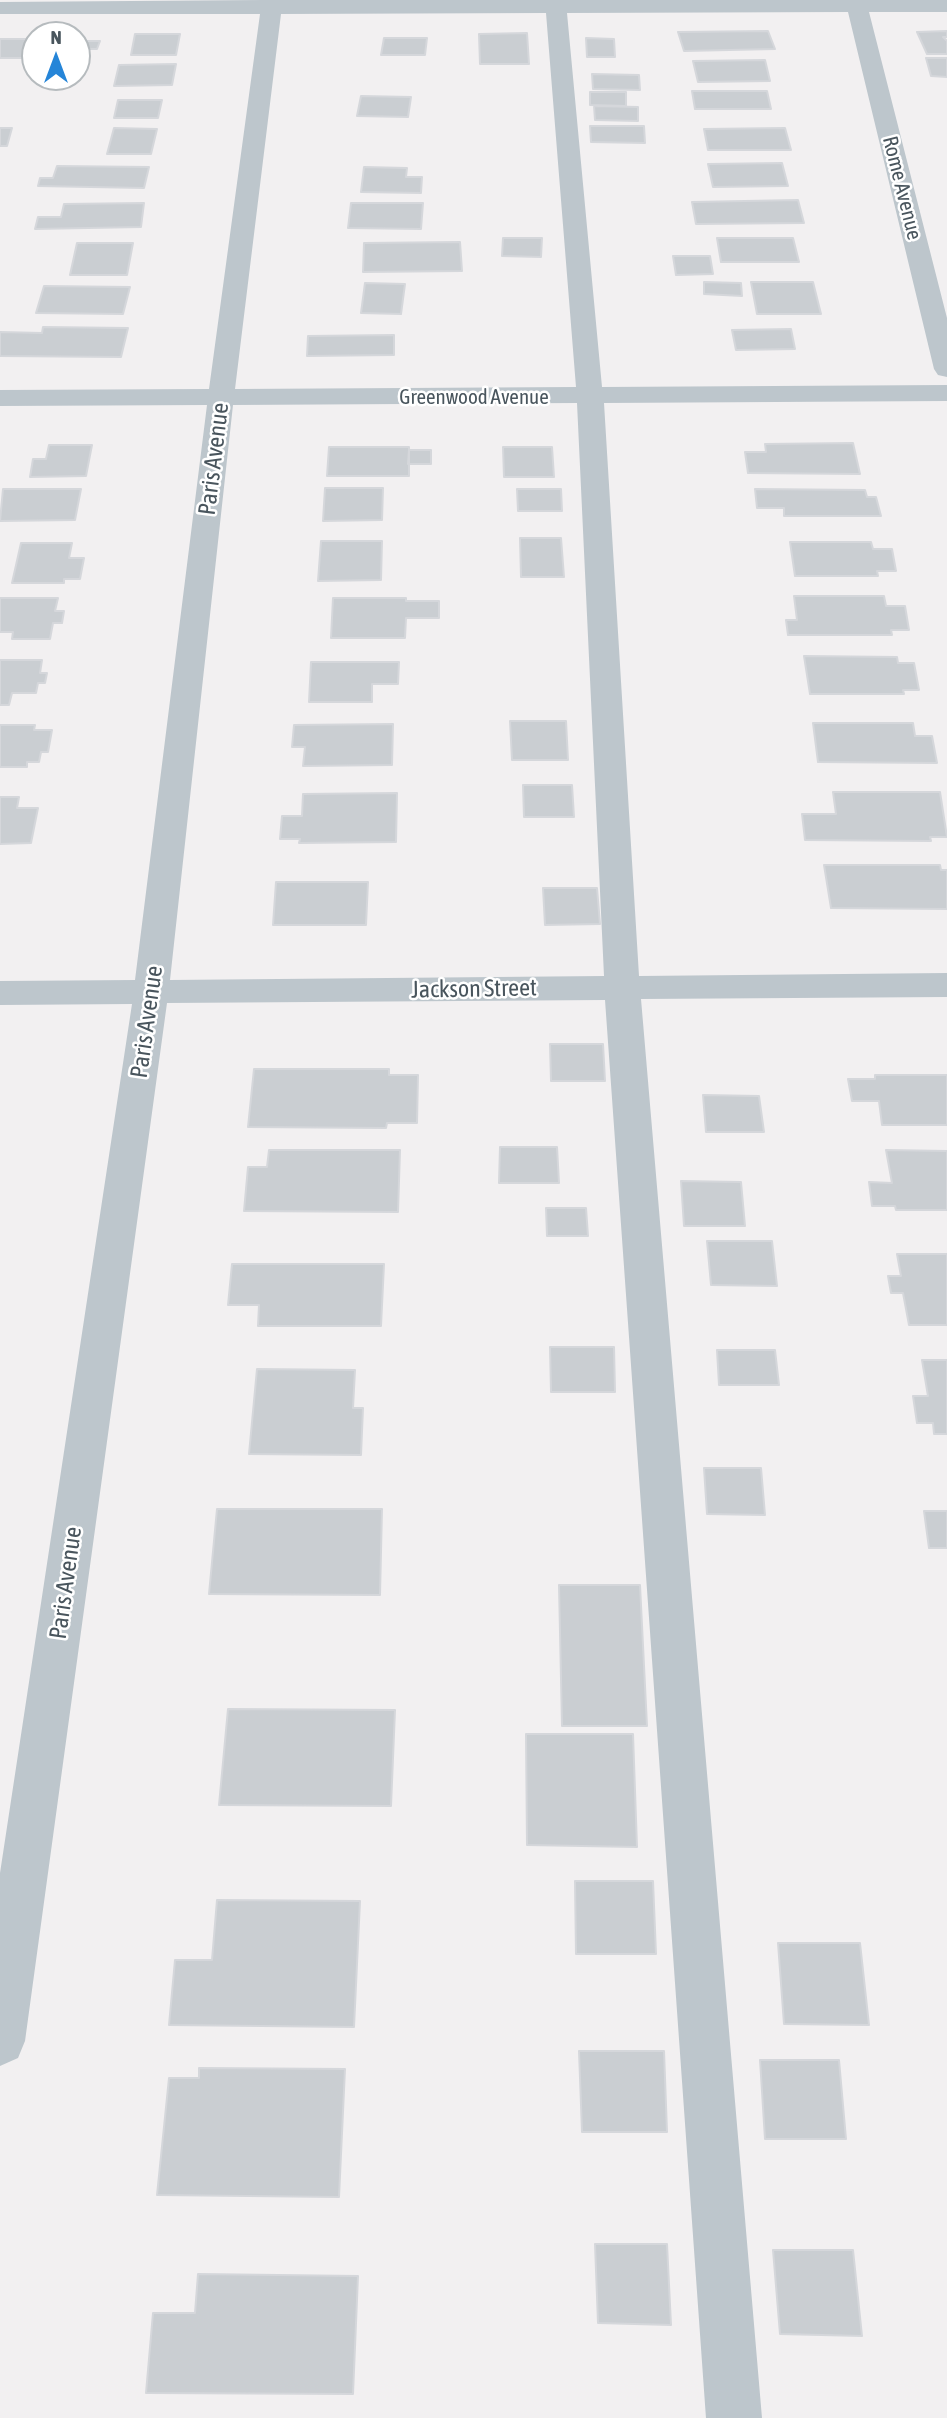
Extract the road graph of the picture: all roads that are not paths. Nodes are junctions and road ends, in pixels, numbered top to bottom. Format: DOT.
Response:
graph roads {
  1 [pos="272,4"];
  2 [pos="760,4"];
  3 [pos="857,6"];
  4 [pos="947,6"];
  5 [pos="556,7"];
  6 [pos="0,8"];
  7 [pos="947,369"];
  8 [pos="947,393"];
  9 [pos="590,396"];
  10 [pos="0,398"];
  11 [pos="221,398"];
  12 [pos="947,985"];
  13 [pos="622,988"];
  14 [pos="151,992"];
  15 [pos="0,993"];
  16 [pos="0,2041"];
  17 [pos="734,2418"];
  1 -- 5 [label="street"];
  1 -- 6 [label="street"];
  1 -- 11 [label="street, Paris Avenue"];
  2 -- 3 [label="street"];
  2 -- 5 [label="street"];
  3 -- 4 [label="street"];
  3 -- 7 [label="street, Rome Avenue"];
  5 -- 9 [label="street"];
  8 -- 9 [label="street, Greenwood Avenue"];
  9 -- 11 [label="street, Greenwood Avenue"];
  9 -- 13 [label="street"];
  10 -- 11 [label="street, Greenwood Avenue"];
  11 -- 14 [label="street, Paris Avenue"];
  12 -- 13 [label="street, Jackson Street"];
  13 -- 14 [label="street, Jackson Street"];
  13 -- 17 [label="street"];
  14 -- 15 [label="street, Jackson Street"];
  14 -- 16 [label="street, Paris Avenue"];
}
